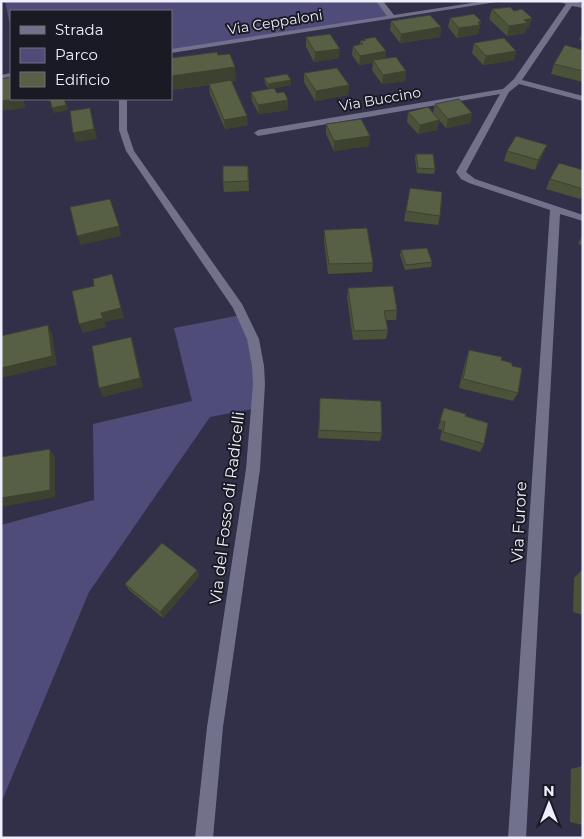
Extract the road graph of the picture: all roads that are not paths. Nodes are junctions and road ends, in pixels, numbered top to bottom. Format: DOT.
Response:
graph roads {
  1 [pos="379,1"];
  2 [pos="500,1"];
  3 [pos="560,1"];
  4 [pos="572,2"];
  5 [pos="583,6"];
  6 [pos="392,17"];
  7 [pos="172,51"];
  8 [pos="517,81"];
  9 [pos="506,91"];
  10 [pos="583,99"];
  11 [pos="123,100"];
  12 [pos="258,133"];
  13 [pos="555,208"];
  14 [pos="583,218"];
  15 [pos="204,838"];
  16 [pos="518,838"];
  1 -- 6 [label="street"];
  2 -- 6 [label="street, Via Ceppaloni"];
  3 -- 4 [label="street"];
  4 -- 5 [label="street"];
  4 -- 8 [label="street"];
  6 -- 7 [label="street, Via Ceppaloni"];
  8 -- 9 [label="street"];
  8 -- 10 [label="street"];
  9 -- 12 [label="street, Via Buccino"];
  9 -- 13 [label="street"];
  11 -- 15 [label="street, Via del Fosso di Radicelli"];
  13 -- 14 [label="street"];
  13 -- 16 [label="street, Via Furore"];
}
